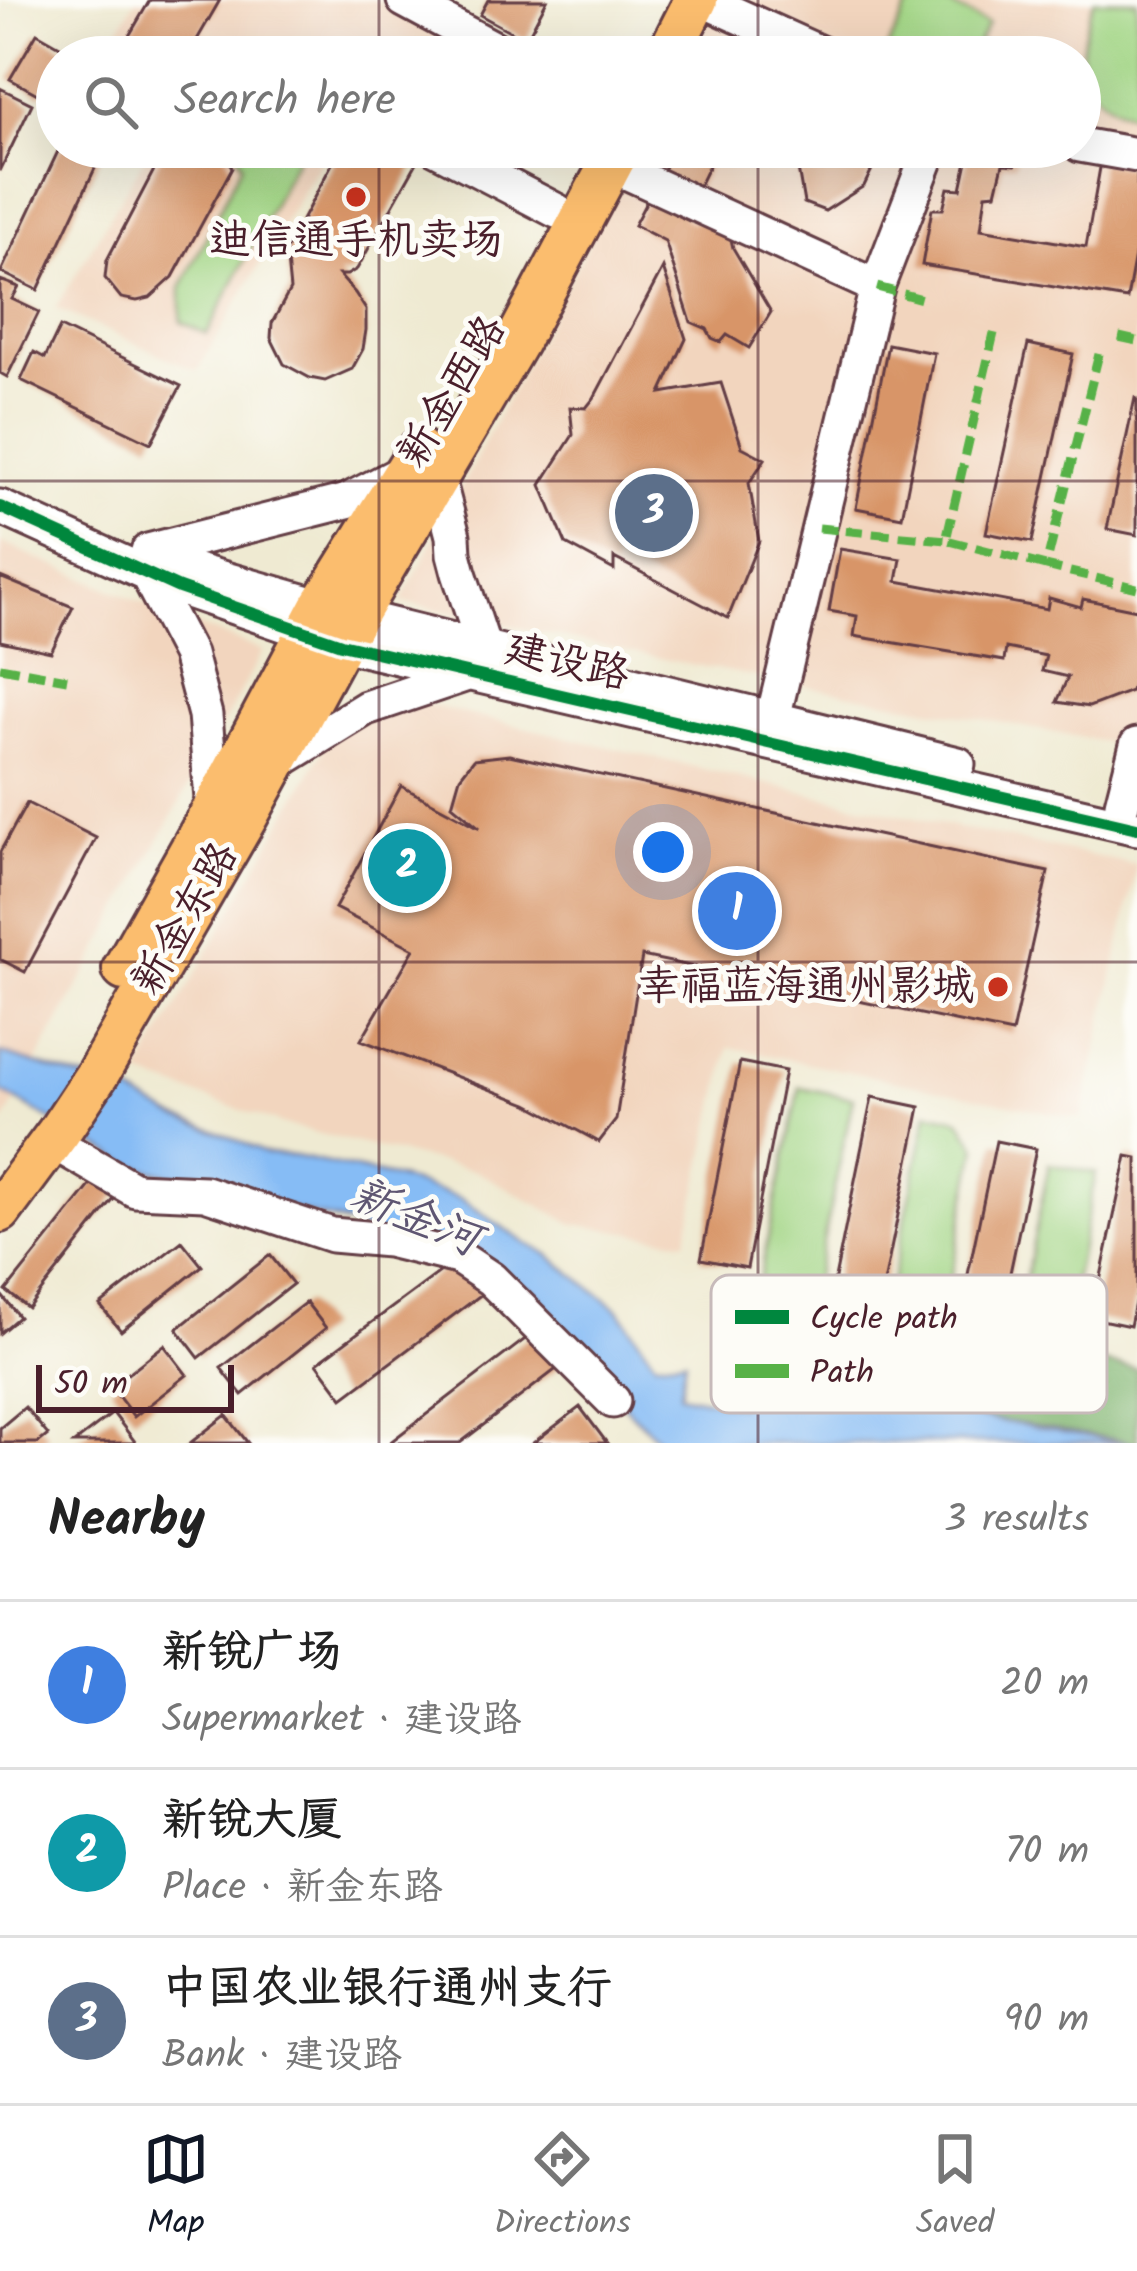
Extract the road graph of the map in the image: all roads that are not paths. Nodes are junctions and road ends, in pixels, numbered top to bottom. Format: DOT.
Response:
graph roads {
  1 [pos="404,0"];
  2 [pos="666,0"];
  3 [pos="699,0"];
  4 [pos="471,36"];
  5 [pos="648,36"];
  6 [pos="679,36"];
  7 [pos="781,36"];
  8 [pos="1101,149"];
  9 [pos="1137,155"];
  10 [pos="474,168"];
  11 [pos="595,168"];
  12 [pos="601,168"];
  13 [pos="638,168"];
  14 [pos="924,168"];
  15 [pos="557,211"];
  16 [pos="877,287"];
  17 [pos="422,472"];
  18 [pos="0,485"];
  19 [pos="0,507"];
  20 [pos="148,562"];
  21 [pos="331,625"];
  22 [pos="476,661"];
  23 [pos="773,718"];
  24 [pos="1137,746"];
  25 [pos="274,764"];
  26 [pos="213,811"];
  27 [pos="1132,813"];
  28 [pos="86,1066"];
  29 [pos="46,1135"];
  30 [pos="0,1167"];
  31 [pos="0,1211"];
  32 [pos="613,1401"];
  1 -- 4 [label="street"];
  2 -- 5 [label="main road"];
  3 -- 6 [label="main road"];
  3 -- 7 [label="street"];
  8 -- 9 [label="street"];
  10 -- 15 [label="street"];
  11 -- 15 [label="main road, 新金西路"];
  12 -- 17 [label="main road, 新金西路"];
  13 -- 16 [label="street"];
  14 -- 16 [label="street"];
  15 -- 17 [label="main road, 新金西路"];
  16 -- 23 [label="street"];
  17 -- 20 [label="street"];
  17 -- 21 [label="main road, 新金西路"];
  17 -- 22 [label="street"];
  18 -- 20 [label="street, 建设路"];
  19 -- 20 [label="street, 建设路"];
  20 -- 21 [label="street, 建设路"];
  20 -- 26 [label="street"];
  21 -- 22 [label="street, 建设路"];
  21 -- 25 [label="main road, 新金东路"];
  21 -- 26 [label="main road, 新金东路"];
  22 -- 23 [label="street, 建设路"];
  22 -- 25 [label="street"];
  22 -- 27 [label="street, 建设路"];
  23 -- 27 [label="street, 建设路"];
  24 -- 27 [label="street"];
  25 -- 28 [label="main road, 新金东路"];
  26 -- 28 [label="main road, 新金东路"];
  28 -- 29 [label="main road, 新金东路"];
  29 -- 30 [label="main road, 新金东路"];
  29 -- 31 [label="main road, 新金东路"];
  29 -- 32 [label="street"];
}
